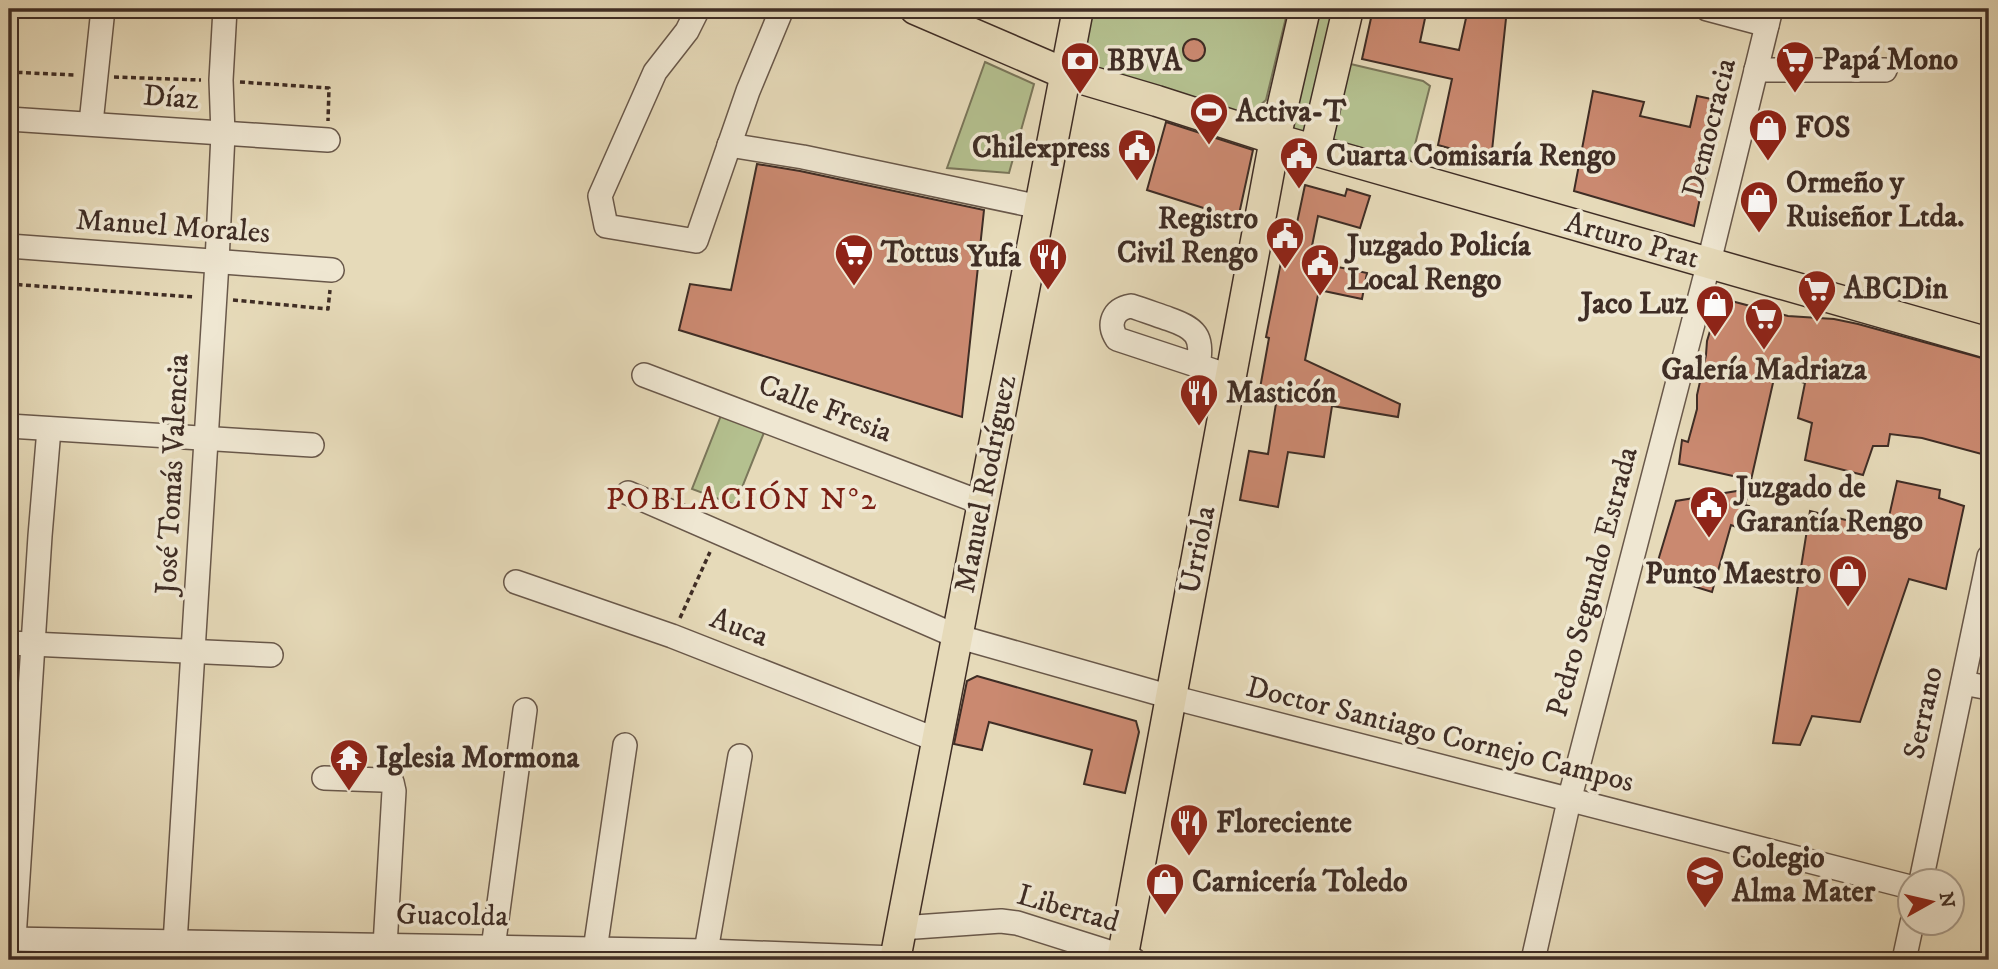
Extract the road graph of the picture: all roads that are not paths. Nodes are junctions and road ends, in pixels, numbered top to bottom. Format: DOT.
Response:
graph roads {
  1 [pos="103,9"];
  2 [pos="225,9"];
  3 [pos="698,9"];
  4 [pos="782,9"];
  5 [pos="915,9"];
  6 [pos="1078,9"];
  7 [pos="1305,9"];
  8 [pos="1348,9"];
  9 [pos="1707,9"];
  10 [pos="1769,17"];
  11 [pos="1756,70"];
  12 [pos="1885,70"];
  13 [pos="1066,74"];
  14 [pos="9,119"];
  15 [pos="91,123"];
  16 [pos="223,134"];
  17 [pos="1275,139"];
  18 [pos="328,140"];
  19 [pos="729,145"];
  20 [pos="1315,150"];
  21 [pos="1040,207"];
  22 [pos="9,246"];
  23 [pos="217,262"];
  24 [pos="1709,262"];
  25 [pos="332,270"];
  26 [pos="1989,343"];
  27 [pos="1198,365"];
  28 [pos="644,374"];
  29 [pos="1231,376"];
  30 [pos="9,426"];
  31 [pos="49,429"];
  32 [pos="205,439"];
  33 [pos="312,445"];
  34 [pos="628,492"];
  35 [pos="982,503"];
  36 [pos="1989,557"];
  37 [pos="516,582"];
  38 [pos="956,636"];
  39 [pos="1981,639"];
  40 [pos="9,643"];
  41 [pos="34,644"];
  42 [pos="194,652"];
  43 [pos="271,655"];
  44 [pos="1963,683"];
  45 [pos="1989,688"];
  46 [pos="1171,698"];
  47 [pos="525,710"];
  48 [pos="937,740"];
  49 [pos="625,745"];
  50 [pos="740,756"];
  51 [pos="324,778"];
  52 [pos="1569,801"];
  53 [pos="1924,867"];
  54 [pos="1896,883"];
  55 [pos="901,928"];
  56 [pos="1909,937"];
  57 [pos="12,939"];
  58 [pos="175,943"];
  59 [pos="385,946"];
  60 [pos="493,948"];
  61 [pos="595,950"];
  62 [pos="706,951"];
  63 [pos="895,959"];
  64 [pos="1126,959"];
  65 [pos="1533,960"];
  66 [pos="1905,960"];
  1 -- 15 [label="street"];
  2 -- 16 [label="street, José Tomás Valencia"];
  3 -- 19 [label="street"];
  4 -- 19 [label="street"];
  5 -- 13 [label="main road, Arturo Prat"];
  6 -- 13 [label="main road, Manuel Rodríguez"];
  7 -- 17 [label="main road, Urriola"];
  8 -- 20 [label="main road"];
  9 -- 10 [label="street"];
  10 -- 11 [label="street, Democracia"];
  11 -- 12 [label="street"];
  11 -- 24 [label="street, Democracia"];
  13 -- 17 [label="main road, Arturo Prat"];
  13 -- 21 [label="main road, Manuel Rodríguez"];
  14 -- 15 [label="street, Díaz"];
  15 -- 16 [label="street, Díaz"];
  16 -- 18 [label="street, Díaz"];
  16 -- 23 [label="street, José Tomás Valencia"];
  17 -- 20 [label="main road, Arturo Prat"];
  17 -- 29 [label="main road, Urriola"];
  19 -- 21 [label="street"];
  20 -- 24 [label="main road, Arturo Prat"];
  21 -- 35 [label="main road, Manuel Rodríguez"];
  22 -- 23 [label="street, Manuel Morales"];
  23 -- 25 [label="street, Manuel Morales"];
  23 -- 32 [label="street, José Tomás Valencia"];
  24 -- 26 [label="main road, Arturo Prat"];
  24 -- 52 [label="street, Pedro Segundo Estrada"];
  27 -- 29 [label="street"];
  28 -- 35 [label="street, Calle Fresia"];
  29 -- 46 [label="main road, Urriola"];
  30 -- 31 [label="street"];
  31 -- 32 [label="street"];
  31 -- 41 [label="street"];
  32 -- 33 [label="street"];
  32 -- 42 [label="street, José Tomás Valencia"];
  34 -- 38 [label="street, Doctor Santiago Cornejo Campos"];
  35 -- 38 [label="main road, Manuel Rodríguez"];
  36 -- 39 [label="street, Serrano"];
  37 -- 48 [label="street, Auca"];
  38 -- 46 [label="street, Doctor Santiago Cornejo Campos"];
  38 -- 48 [label="main road, Manuel Rodríguez"];
  39 -- 44 [label="street, Serrano"];
  40 -- 41 [label="street"];
  41 -- 42 [label="street"];
  41 -- 57 [label="street"];
  42 -- 43 [label="street"];
  42 -- 58 [label="street, José Tomás Valencia"];
  44 -- 45 [label="street"];
  44 -- 53 [label="street, Serrano"];
  46 -- 52 [label="street, Doctor Santiago Cornejo Campos"];
  46 -- 64 [label="main road, Urriola"];
  47 -- 60 [label="street"];
  48 -- 55 [label="main road, Manuel Rodríguez"];
  49 -- 61 [label="street"];
  50 -- 62 [label="street"];
  51 -- 59 [label="street"];
  52 -- 54 [label="street, Doctor Santiago Cornejo Campos"];
  52 -- 65 [label="street, Pedro Segundo Estrada"];
  55 -- 63 [label="main road, Manuel Rodríguez"];
  55 -- 64 [label="street, Libertad"];
  56 -- 66 [label="street"];
  57 -- 58 [label="street, Guacolda"];
  58 -- 59 [label="street, Guacolda"];
  59 -- 60 [label="street, Guacolda"];
  60 -- 61 [label="street, Guacolda"];
  61 -- 62 [label="street, Guacolda"];
  62 -- 63 [label="street, Guacolda"];
}
